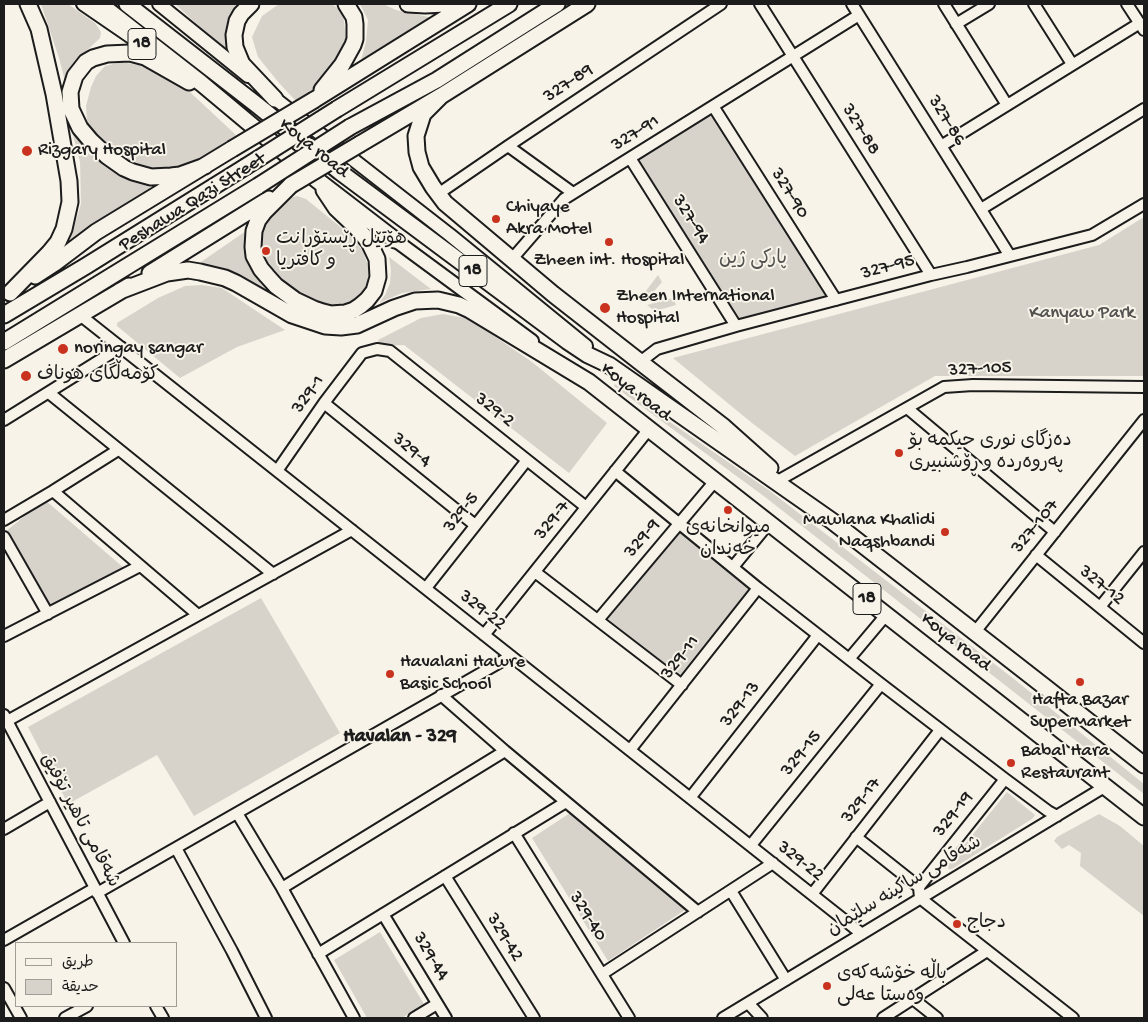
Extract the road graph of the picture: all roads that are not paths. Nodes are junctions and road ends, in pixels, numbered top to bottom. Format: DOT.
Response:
graph roads {
  1 [pos="28,4"];
  2 [pos="83,4"];
  3 [pos="100,4"];
  4 [pos="127,4"];
  5 [pos="158,4"];
  6 [pos="251,4"];
  7 [pos="346,4"];
  8 [pos="408,4"];
  9 [pos="445,4"];
  10 [pos="468,4"];
  11 [pos="509,4"];
  12 [pos="557,4"];
  13 [pos="586,4"];
  14 [pos="721,4"];
  15 [pos="760,4"];
  16 [pos="852,4"];
  17 [pos="944,4"];
  18 [pos="989,4"];
  19 [pos="1034,4"];
  20 [pos="1127,4"];
  21 [pos="859,15"];
  22 [pos="956,24"];
  23 [pos="1142,27"];
  24 [pos="793,56"];
  25 [pos="1072,64"];
  26 [pos="201,83"];
  27 [pos="441,96"];
  28 [pos="276,99"];
  29 [pos="314,100"];
  30 [pos="227,104"];
  31 [pos="1007,105"];
  32 [pos="713,106"];
  33 [pos="1144,109"];
  34 [pos="508,146"];
  35 [pos="941,146"];
  36 [pos="630,158"];
  37 [pos="205,166"];
  38 [pos="317,180"];
  39 [pos="291,185"];
  40 [pos="573,193"];
  41 [pos="438,194"];
  42 [pos="1144,204"];
  43 [pos="981,209"];
  44 [pos="396,240"];
  45 [pos="1010,256"];
  46 [pos="512,259"];
  47 [pos="930,275"];
  48 [pos="120,291"];
  49 [pos="7,294"];
  50 [pos="836,300"];
  51 [pos="4,315"];
  52 [pos="80,315"];
  53 [pos="736,326"];
  54 [pos="4,342"];
  55 [pos="120,347"];
  56 [pos="377,349"];
  57 [pos="4,360"];
  58 [pos="640,362"];
  59 [pos="609,365"];
  60 [pos="589,382"];
  61 [pos="1144,387"];
  62 [pos="49,392"];
  63 [pos="324,403"];
  64 [pos="907,408"];
  65 [pos="4,420"];
  66 [pos="1144,420"];
  67 [pos="649,429"];
  68 [pos="118,450"];
  69 [pos="527,460"];
  70 [pos="277,471"];
  71 [pos="615,471"];
  72 [pos="781,479"];
  73 [pos="715,481"];
  74 [pos="53,491"];
  75 [pos="586,507"];
  76 [pos="4,520"];
  77 [pos="832,521"];
  78 [pos="679,523"];
  79 [pos="769,523"];
  80 [pos="476,525"];
  81 [pos="352,530"];
  82 [pos="1055,532"];
  83 [pos="4,537"];
  84 [pos="1144,552"];
  85 [pos="1036,556"];
  86 [pos="140,566"];
  87 [pos="733,567"];
  88 [pos="535,572"];
  89 [pos="274,574"];
  90 [pos="426,588"];
  91 [pos="758,588"];
  92 [pos="1100,607"];
  93 [pos="48,614"];
  94 [pos="198,615"];
  95 [pos="886,615"];
  96 [pos="598,620"];
  97 [pos="975,632"];
  98 [pos="484,635"];
  99 [pos="818,635"];
  100 [pos="4,636"];
  101 [pos="1144,643"];
  102 [pos="511,656"];
  103 [pos="850,659"];
  104 [pos="881,684"];
  105 [pos="682,685"];
  106 [pos="441,695"];
  107 [pos="5,718"];
  108 [pos="940,730"];
  109 [pos="630,750"];
  110 [pos="505,751"];
  111 [pos="1144,765"];
  112 [pos="1004,779"];
  113 [pos="1106,786"];
  114 [pos="690,798"];
  115 [pos="50,802"];
  116 [pos="566,802"];
  117 [pos="237,812"];
  118 [pos="1057,816"];
  119 [pos="1144,817"];
  120 [pos="4,829"];
  121 [pos="514,833"];
  122 [pos="856,837"];
  123 [pos="751,845"];
  124 [pos="176,848"];
  125 [pos="773,863"];
  126 [pos="445,876"];
  127 [pos="919,887"];
  128 [pos="282,888"];
  129 [pos="96,890"];
  130 [pos="731,891"];
  131 [pos="813,893"];
  132 [pos="920,898"];
  133 [pos="698,912"];
  134 [pos="383,914"];
  135 [pos="862,934"];
  136 [pos="4,940"];
  137 [pos="123,942"];
  138 [pos="988,951"];
  139 [pos="318,954"];
  140 [pos="602,974"];
  141 [pos="786,980"];
  142 [pos="4,988"];
  143 [pos="913,999"];
  144 [pos="748,1003"];
  145 [pos="438,1004"];
  146 [pos="84,1007"];
  147 [pos="157,1007"];
  148 [pos="21,1018"];
  149 [pos="65,1018"];
  150 [pos="163,1018"];
  151 [pos="266,1018"];
  152 [pos="354,1018"];
  153 [pos="414,1018"];
  154 [pos="446,1018"];
  155 [pos="534,1018"];
  156 [pos="629,1018"];
  157 [pos="723,1018"];
  158 [pos="762,1018"];
  159 [pos="883,1018"];
  160 [pos="938,1018"];
  161 [pos="1073,1018"];
  1 -- 49 [label="highway"];
  2 -- 26 [label="main road, 18"];
  3 -- 26 [label="highway, Koya road"];
  4 -- 59 [label="highway, Koya road / 18"];
  5 -- 28 [label="main road"];
  6 -- 28 [label="highway"];
  7 -- 29 [label="highway"];
  8 -- 9 [label="highway"];
  10 -- 29 [label="highway"];
  11 -- 51 [label="highway, Peshawa Qazi Street, bridge"];
  12 -- 54 [label="highway, Peshawa Qazi Street, bridge"];
  13 -- 27 [label="highway"];
  14 -- 34 [label="street, 327-89"];
  15 -- 24 [label="street, 327-88"];
  16 -- 21 [label="street, 327-86"];
  17 -- 22 [label="street"];
  18 -- 22 [label="street"];
  19 -- 25 [label="street"];
  20 -- 23 [label="street"];
  21 -- 24 [label="street, 327-91"];
  21 -- 35 [label="street, 327-86"];
  22 -- 31 [label="street"];
  23 -- 25 [label="street"];
  24 -- 32 [label="street, 327-91"];
  24 -- 47 [label="street, 327-88"];
  25 -- 31 [label="street"];
  26 -- 30 [label="highway, Koya road"];
  27 -- 39 [label="highway, bridge"];
  27 -- 41 [label="highway"];
  28 -- 59 [label="main road"];
  29 -- 37 [label="highway, bridge"];
  30 -- 37 [label="highway"];
  30 -- 38 [label="highway, Koya road / 18"];
  31 -- 35 [label="street"];
  32 -- 36 [label="street, 327-91"];
  32 -- 50 [label="street, 327-90"];
  33 -- 43 [label="street"];
  34 -- 40 [label="street"];
  34 -- 41 [label="street, 327-89"];
  35 -- 43 [label="street, 327-86"];
  36 -- 40 [label="street, 327-91"];
  36 -- 53 [label="street, 327-94"];
  37 -- 49 [label="highway"];
  38 -- 39 [label="highway"];
  38 -- 44 [label="highway, Koya road / 18"];
  39 -- 48 [label="highway"];
  40 -- 46 [label="street, 327-91"];
  41 -- 46 [label="highway"];
  42 -- 45 [label="street, 327-95"];
  43 -- 45 [label="street, 327-86"];
  44 -- 60 [label="main road, Koya road / 18"];
  45 -- 47 [label="street, 327-95"];
  46 -- 58 [label="highway"];
  47 -- 50 [label="street, 327-95"];
  48 -- 52 [label="highway"];
  48 -- 60 [label="highway"];
  50 -- 53 [label="street, 327-95"];
  52 -- 55 [label="street, 329-22"];
  52 -- 57 [label="highway"];
  53 -- 58 [label="street, 327-95"];
  55 -- 62 [label="street"];
  55 -- 70 [label="street, 329-22"];
  56 -- 63 [label="street, 329-1"];
  56 -- 69 [label="street, 329-2"];
  58 -- 72 [label="highway"];
  59 -- 77 [label="highway, Koya road / 18"];
  60 -- 67 [label="highway, Koya road / 18"];
  61 -- 64 [label="street, 327-105"];
  62 -- 65 [label="street"];
  62 -- 68 [label="street"];
  63 -- 70 [label="street, 329-1"];
  63 -- 80 [label="street, 329-4"];
  64 -- 72 [label="street, 327-105"];
  64 -- 82 [label="street"];
  66 -- 82 [label="street, 327-107"];
  67 -- 71 [label="street, 329-7"];
  67 -- 73 [label="highway, Koya road / 18"];
  68 -- 74 [label="street"];
  68 -- 89 [label="street"];
  69 -- 75 [label="street, 329-2"];
  69 -- 80 [label="street, 329-5"];
  70 -- 81 [label="street, 329-22"];
  71 -- 75 [label="street, 329-7"];
  71 -- 78 [label="street"];
  72 -- 77 [label="highway"];
  73 -- 78 [label="street, 329-9"];
  73 -- 79 [label="highway, Koya road / 18"];
  74 -- 76 [label="street"];
  74 -- 86 [label="street"];
  75 -- 88 [label="street, 329-7"];
  77 -- 97 [label="highway, Koya road / 18"];
  78 -- 87 [label="street"];
  78 -- 96 [label="street, 329-9"];
  79 -- 87 [label="street"];
  79 -- 95 [label="highway, Koya road / 18"];
  80 -- 90 [label="street, 329-5"];
  81 -- 89 [label="street"];
  81 -- 90 [label="street, 329-22"];
  82 -- 85 [label="street, 327-107"];
  83 -- 93 [label="street"];
  84 -- 92 [label="street"];
  85 -- 92 [label="street, 327-12"];
  85 -- 97 [label="street, 327-107"];
  86 -- 93 [label="street"];
  86 -- 94 [label="street"];
  87 -- 91 [label="street"];
  88 -- 96 [label="street"];
  88 -- 98 [label="street, 329-7"];
  89 -- 94 [label="street"];
  90 -- 98 [label="street, 329-22"];
  91 -- 99 [label="street"];
  91 -- 105 [label="street, 329-11"];
  92 -- 101 [label="street, 327-12"];
  93 -- 100 [label="street"];
  94 -- 107 [label="street"];
  95 -- 103 [label="street"];
  95 -- 113 [label="highway, Koya road / 18"];
  96 -- 105 [label="street"];
  97 -- 111 [label="highway, Koya road / 18"];
  98 -- 102 [label="street, 329-22"];
  99 -- 103 [label="street"];
  99 -- 114 [label="street, 329-13"];
  102 -- 106 [label="street"];
  102 -- 109 [label="street, 329-22"];
  103 -- 104 [label="street"];
  104 -- 108 [label="street"];
  104 -- 123 [label="street, 329-15"];
  105 -- 109 [label="street, 329-11"];
  106 -- 110 [label="street"];
  106 -- 117 [label="street"];
  107 -- 115 [label="street, شەقامی تاهیر تۆفیق"];
  108 -- 112 [label="street"];
  108 -- 122 [label="street, 329-17"];
  109 -- 114 [label="street, 329-22"];
  110 -- 116 [label="street"];
  110 -- 128 [label="street"];
  112 -- 118 [label="street"];
  112 -- 127 [label="street, 329-19"];
  113 -- 118 [label="street, شەقامی ساکینە سلێمان"];
  113 -- 119 [label="highway, Koya road / 18"];
  114 -- 123 [label="street, 329-22"];
  115 -- 120 [label="street"];
  115 -- 129 [label="street, شەقامی تاهیر تۆفیق"];
  116 -- 121 [label="street"];
  116 -- 133 [label="street"];
  117 -- 124 [label="street"];
  117 -- 128 [label="street"];
  118 -- 132 [label="street, شەقامی ساکینە سلێمان"];
  121 -- 126 [label="street"];
  121 -- 140 [label="street, 329-40"];
  122 -- 127 [label="street"];
  122 -- 131 [label="street, 329-17"];
  123 -- 125 [label="street, 329-22"];
  124 -- 129 [label="street"];
  124 -- 151 [label="street"];
  125 -- 130 [label="street"];
  125 -- 131 [label="street, 329-22"];
  126 -- 134 [label="street"];
  126 -- 155 [label="street, 329-42"];
  127 -- 132 [label="street"];
  128 -- 139 [label="street"];
  129 -- 136 [label="street"];
  129 -- 137 [label="street, شەقامی تاهیر تۆفیق"];
  130 -- 133 [label="street"];
  130 -- 141 [label="street"];
  131 -- 135 [label="street, 329-22"];
  132 -- 135 [label="street, شەقامی ساکینە سلێمان"];
  132 -- 138 [label="street"];
  133 -- 140 [label="street"];
  134 -- 139 [label="street"];
  134 -- 145 [label="street, 329-44"];
  135 -- 141 [label="street, شەقامی ساکینە سلێمان"];
  138 -- 143 [label="street"];
  138 -- 161 [label="street"];
  139 -- 152 [label="street"];
  140 -- 156 [label="street, 329-40"];
  141 -- 144 [label="street, شەقامی ساکینە سلێمان"];
  142 -- 148 [label="street"];
  143 -- 159 [label="street"];
  143 -- 160 [label="street"];
  144 -- 157 [label="street, شەقامی ساکینە سلێمان"];
  144 -- 158 [label="street"];
  145 -- 153 [label="street"];
  145 -- 154 [label="street, 329-44"];
  146 -- 149 [label="street"];
  147 -- 150 [label="street"];
}
